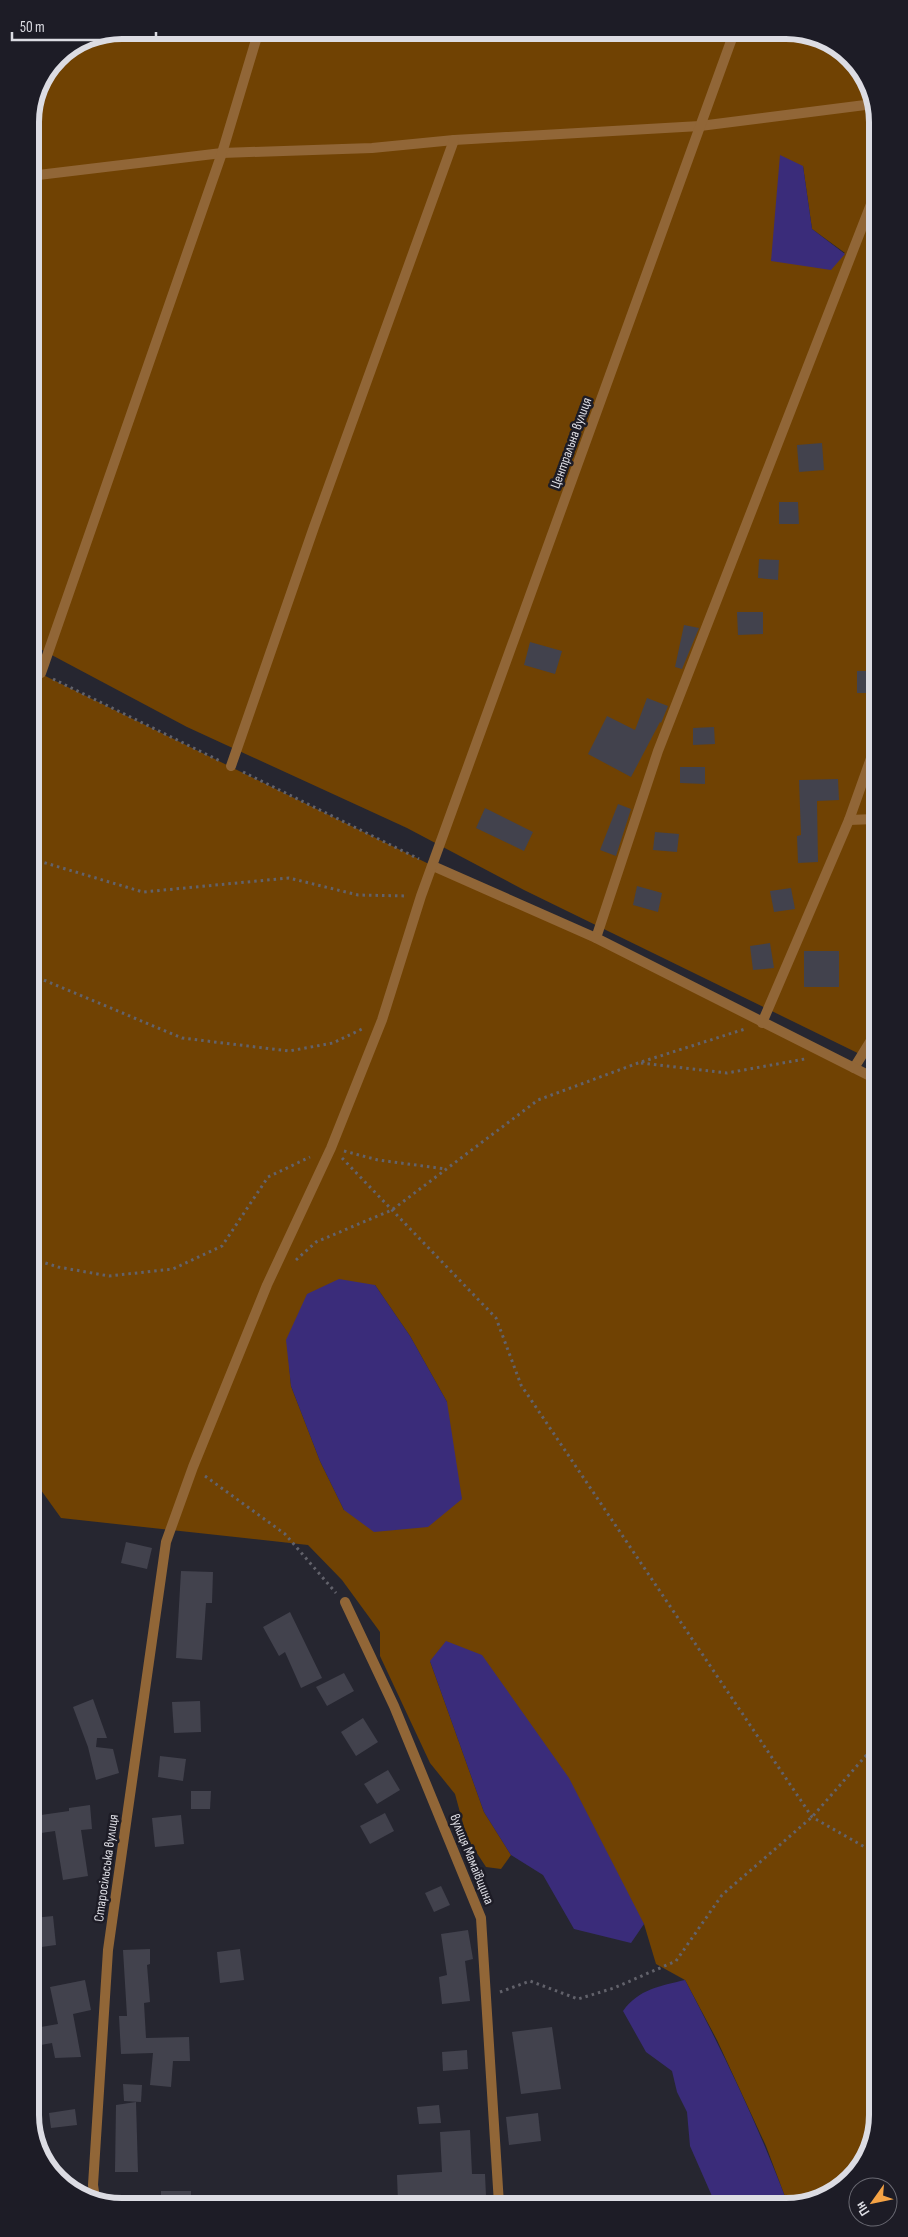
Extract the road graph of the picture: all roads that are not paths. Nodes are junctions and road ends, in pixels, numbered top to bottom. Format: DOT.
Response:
graph roads {
  1 [pos="256,39"];
  2 [pos="732,39"];
  3 [pos="867,105"];
  4 [pos="700,126"];
  5 [pos="454,140"];
  6 [pos="222,153"];
  7 [pos="39,175"];
  8 [pos="869,212"];
  9 [pos="41,673"];
  10 [pos="869,764"];
  11 [pos="231,766"];
  12 [pos="869,819"];
  13 [pos="849,820"];
  14 [pos="433,866"];
  15 [pos="596,938"];
  16 [pos="762,1023"];
  17 [pos="869,1045"];
  18 [pos="854,1068"];
  19 [pos="869,1076"];
  20 [pos="331,1148"];
  21 [pos="345,1602"];
  22 [pos="94,2193"];
  23 [pos="499,2198"];
  1 -- 6 [label="street"];
  2 -- 4 [label="street, Центральна вулиця"];
  3 -- 4 [label="street"];
  4 -- 5 [label="street"];
  4 -- 14 [label="street, Центральна вулиця"];
  5 -- 6 [label="street"];
  5 -- 11 [label="street"];
  6 -- 7 [label="street"];
  6 -- 9 [label="street"];
  8 -- 15 [label="street"];
  10 -- 13 [label="street"];
  12 -- 13 [label="street"];
  13 -- 16 [label="street"];
  14 -- 15 [label="street"];
  14 -- 20 [label="street, Центральна вулиця"];
  15 -- 16 [label="street"];
  16 -- 18 [label="street"];
  17 -- 18 [label="street"];
  18 -- 19 [label="street"];
  20 -- 22 [label="street, Старосільська вулиця"];
  21 -- 23 [label="street, вулиця Мамаївщина"];
}
